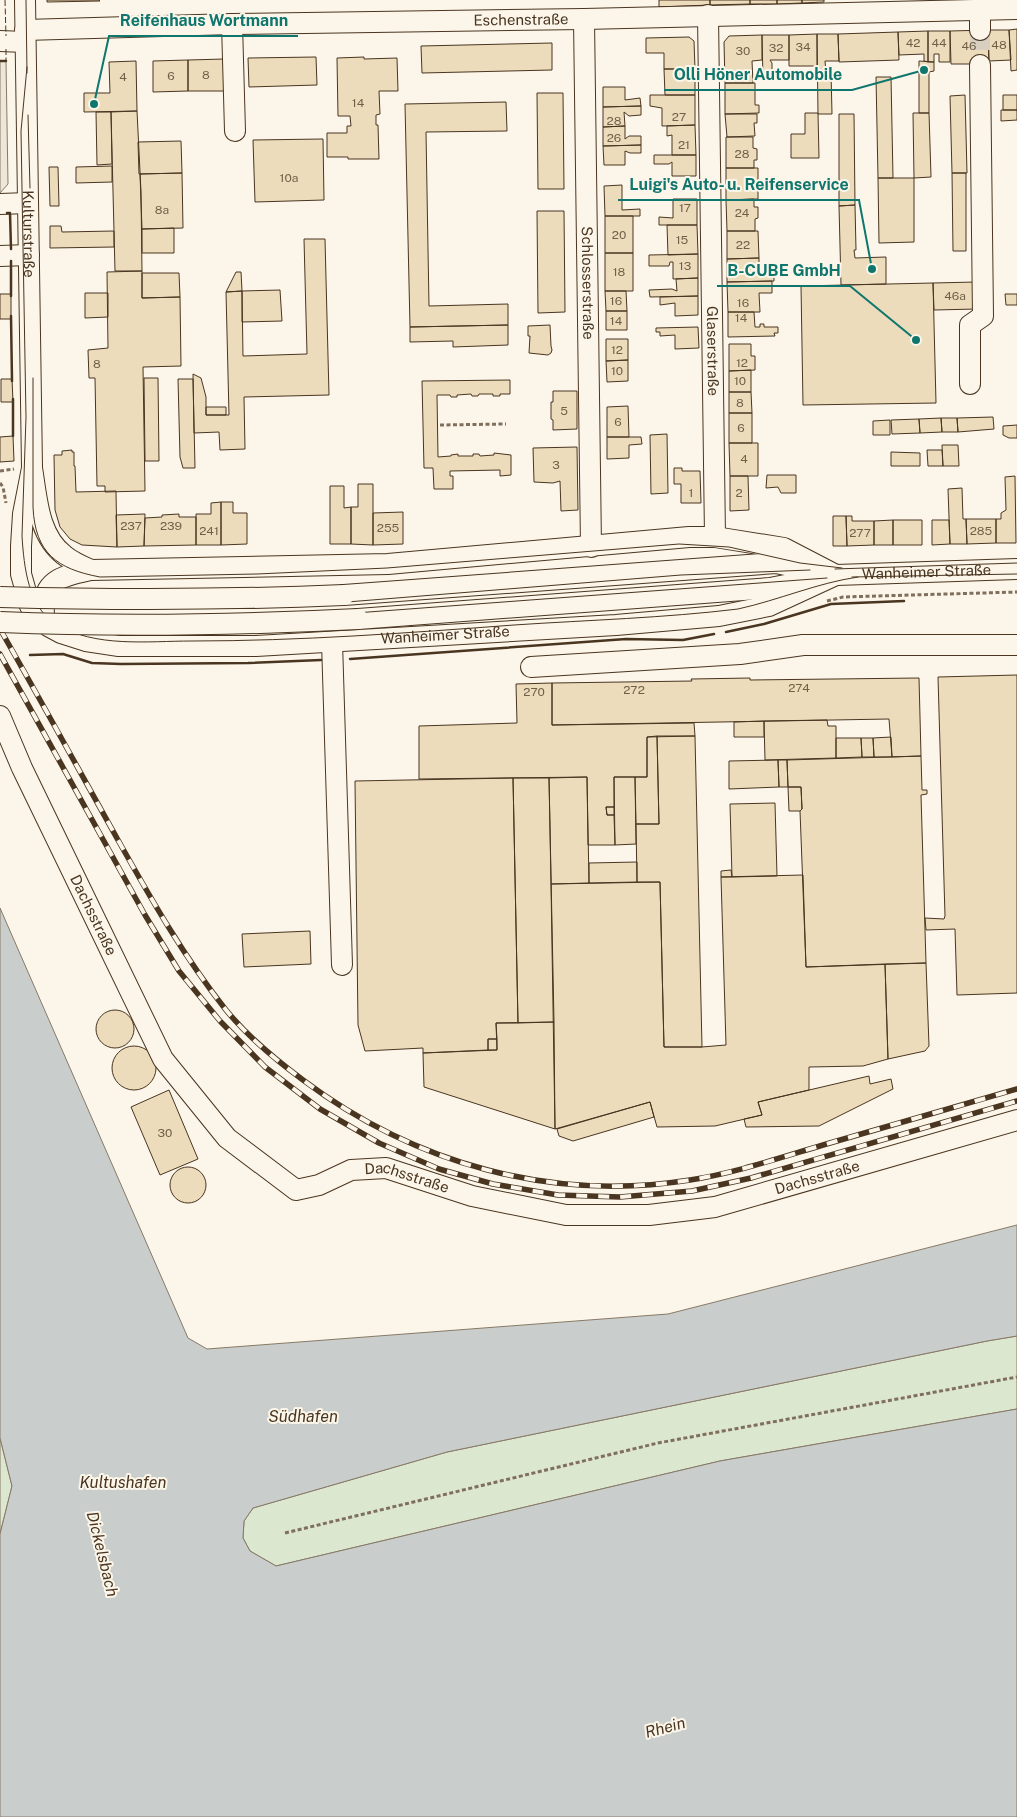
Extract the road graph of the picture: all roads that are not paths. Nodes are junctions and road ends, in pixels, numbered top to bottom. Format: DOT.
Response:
graph roads {
  1 [pos="25,0"];
  2 [pos="898,6"];
  3 [pos="1017,8"];
  4 [pos="636,9"];
  5 [pos="980,9"];
  6 [pos="708,15"];
  7 [pos="584,19"];
  8 [pos="232,24"];
  9 [pos="980,30"];
  10 [pos="25,36"];
  11 [pos="0,41"];
  12 [pos="980,65"];
  13 [pos="235,131"];
  14 [pos="28,203"];
  15 [pos="0,204"];
  16 [pos="29,255"];
  17 [pos="0,256"];
  18 [pos="970,384"];
  19 [pos="32,468"];
  20 [pos="715,537"];
  21 [pos="591,547"];
  22 [pos="1017,569"];
  23 [pos="91,570"];
  24 [pos="836,574"];
  25 [pos="0,597"];
  26 [pos="0,622"];
  27 [pos="48,626"];
  28 [pos="332,642"];
  29 [pos="1017,645"];
  30 [pos="532,667"];
  31 [pos="0,716"];
  32 [pos="0,754"];
  33 [pos="22,768"];
  34 [pos="342,966"];
  35 [pos="1017,1120"];
  1 -- 10 [label="street, Kulturstraße"];
  2 -- 5 [label="street, Eschenstraße"];
  2 -- 6 [label="street, Eschenstraße"];
  3 -- 5 [label="street, Eschenstraße"];
  4 -- 6 [label="street, Eschenstraße"];
  4 -- 7 [label="street, Eschenstraße"];
  5 -- 9 [label="street"];
  6 -- 20 [label="street, Glaserstraße"];
  7 -- 8 [label="street, Eschenstraße"];
  7 -- 21 [label="street, Schlosserstraße"];
  8 -- 10 [label="street, Eschenstraße"];
  8 -- 13 [label="street"];
  10 -- 11 [label="street, Eschenstraße"];
  10 -- 14 [label="street, Kulturstraße"];
  12 -- 18 [label="street"];
  14 -- 15 [label="street"];
  14 -- 16 [label="street, Kulturstraße"];
  16 -- 17 [label="street"];
  16 -- 19 [label="street, Kulturstraße"];
  19 -- 23 [label="street, Wanheimer Straße"];
  19 -- 27 [label="street, Wanheimer Straße"];
  20 -- 21 [label="street, Wanheimer Straße"];
  20 -- 24 [label="street, Wanheimer Straße"];
  21 -- 23 [label="street, Wanheimer Straße"];
  22 -- 24 [label="street, Wanheimer Straße"];
  23 -- 27 [label="street, Wanheimer Straße"];
  24 -- 25 [label="street, Wanheimer Straße, bridge"];
  24 -- 26 [label="street, Wanheimer Straße, bridge"];
  24 -- 28 [label="street, Wanheimer Straße"];
  27 -- 28 [label="street, Wanheimer Straße"];
  28 -- 34 [label="street"];
  29 -- 30 [label="street"];
  31 -- 33 [label="street, Dachsstraße"];
  32 -- 33 [label="street"];
  33 -- 35 [label="street, Dachsstraße"];
}
